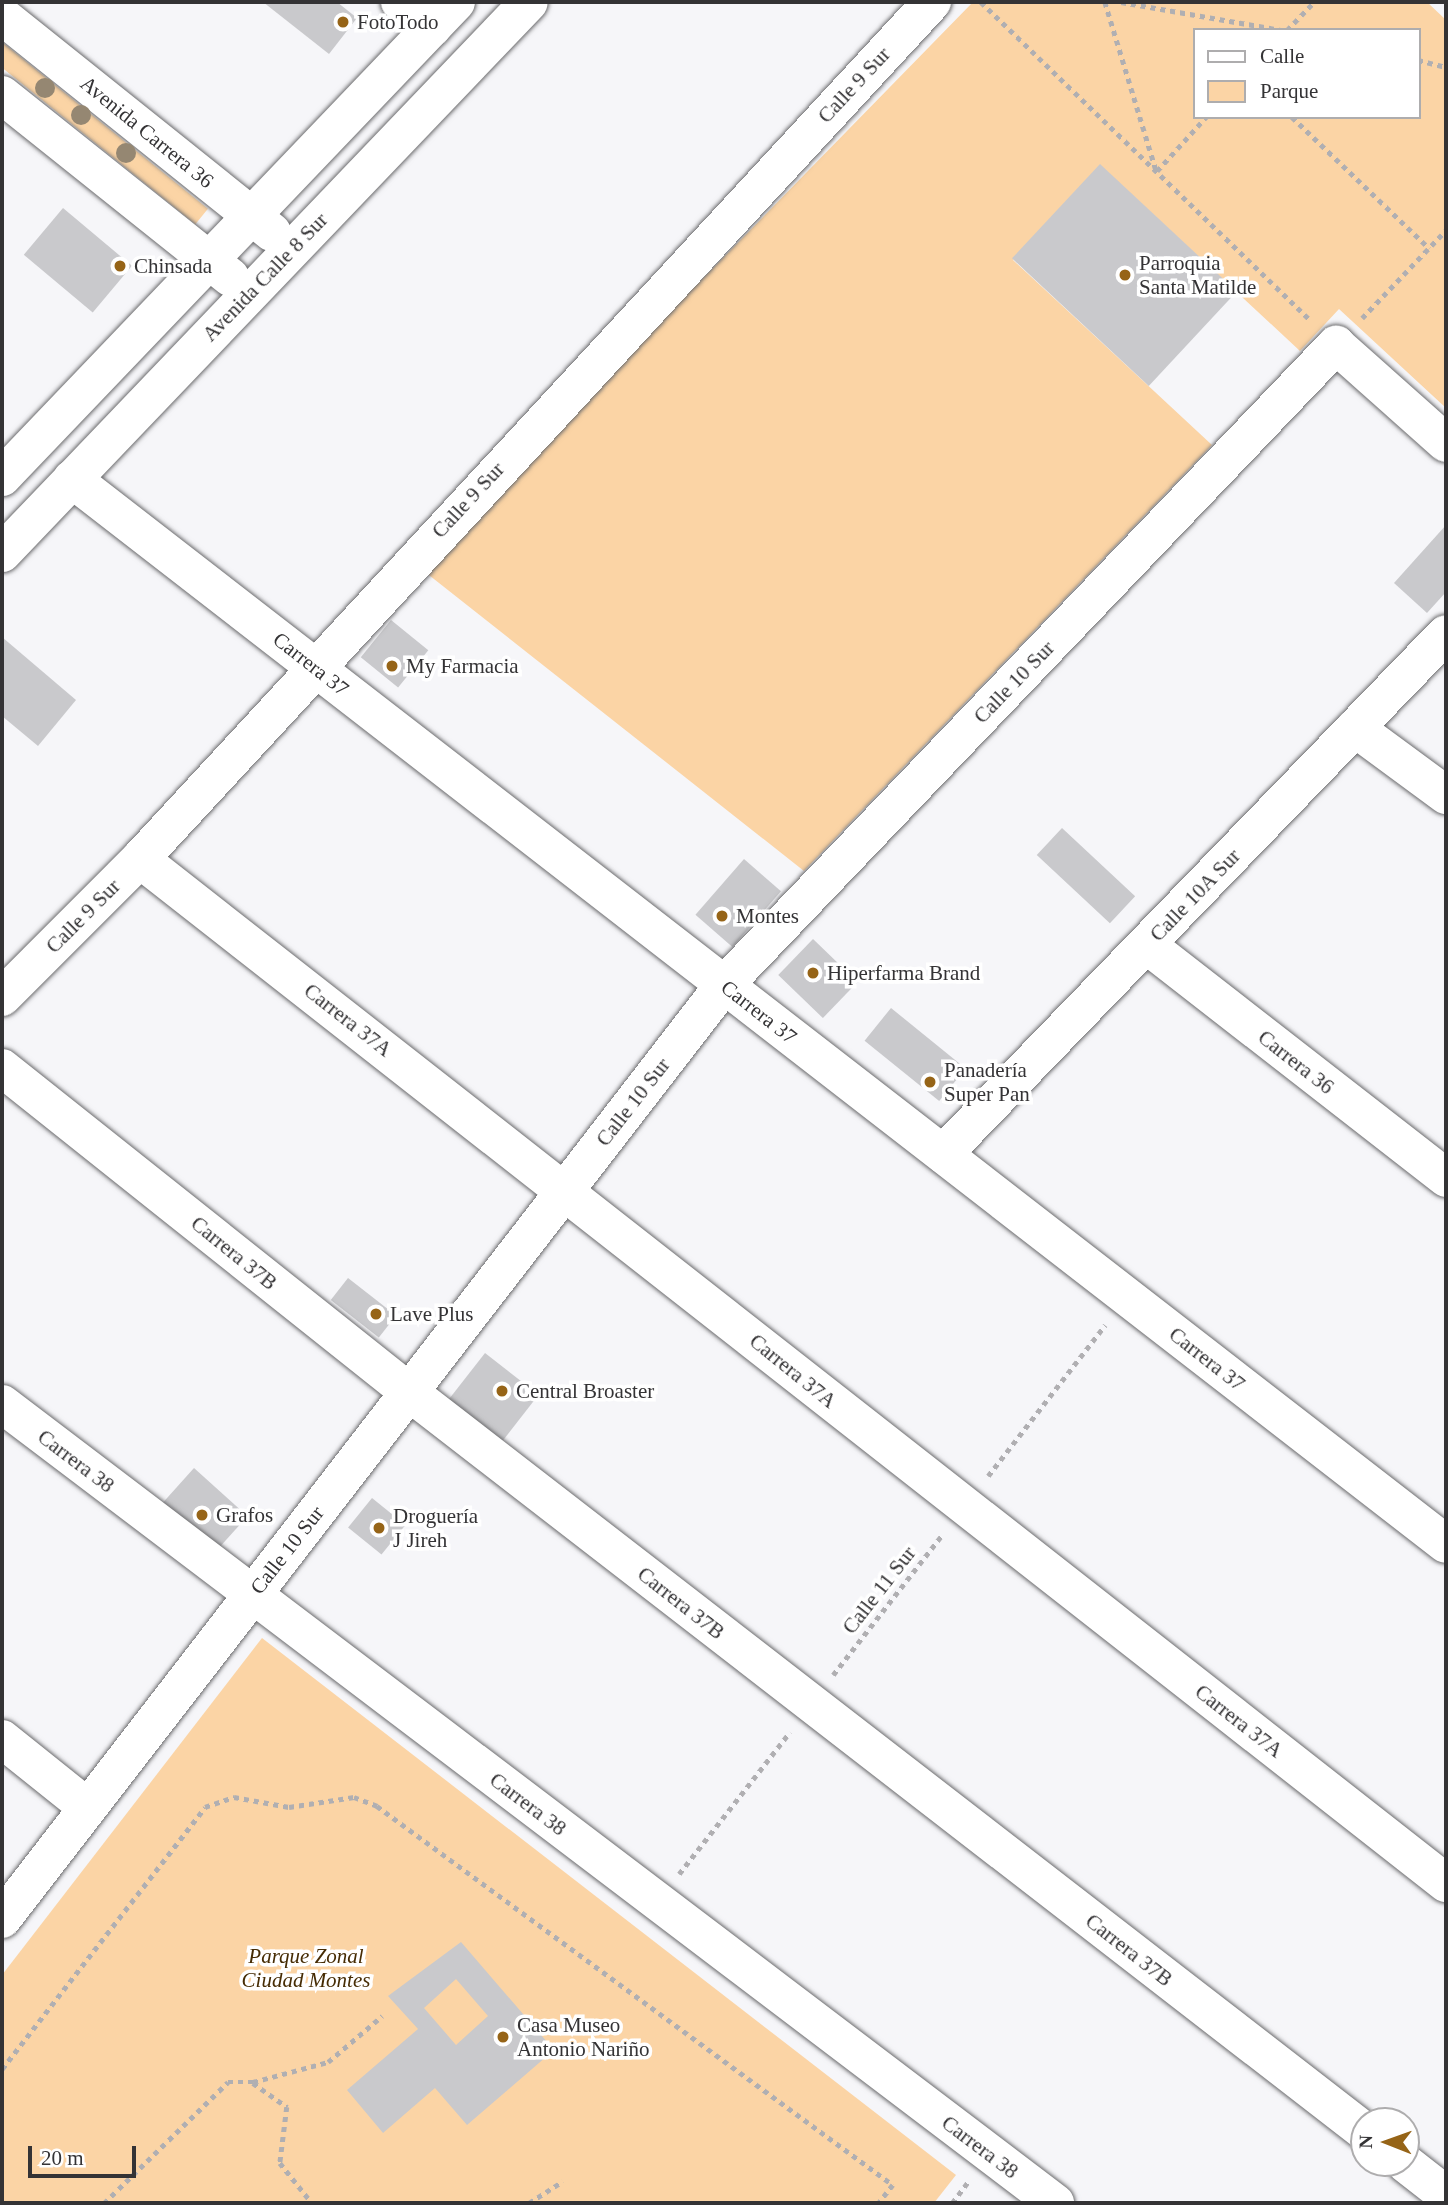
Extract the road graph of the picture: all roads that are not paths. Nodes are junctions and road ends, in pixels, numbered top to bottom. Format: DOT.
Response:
graph roads {
  1 [pos="400,2"];
  2 [pos="529,2"];
  3 [pos="932,2"];
  4 [pos="444,14"];
  5 [pos="2,16"];
  6 [pos="2,95"];
  7 [pos="252,216"];
  8 [pos="293,248"];
  9 [pos="209,260"];
  10 [pos="250,293"];
  11 [pos="1446,443"];
  12 [pos="5,467"];
  13 [pos="72,479"];
  14 [pos="2,552"];
  15 [pos="1446,634"];
  16 [pos="314,666"];
  17 [pos="1355,729"];
  18 [pos="1446,795"];
  19 [pos="140,859"];
  20 [pos="1147,945"];
  21 [pos="724,985"];
  22 [pos="2,997"];
  23 [pos="2,1068"];
  24 [pos="943,1154"];
  25 [pos="1446,1178"];
  26 [pos="566,1188"];
  27 [pos="409,1392"];
  28 [pos="2,1404"];
  29 [pos="1446,1544"];
  30 [pos="252,1595"];
  31 [pos="2,1740"];
  32 [pos="88,1808"];
  33 [pos="1446,1883"];
  34 [pos="2,1919"];
  35 [pos="1350,2120"];
  36 [pos="1420,2175"];
  37 [pos="1446,2195"];
  38 [pos="1055,2203"];
  1 -- 4 [label="street"];
  2 -- 8 [label="street, Avenida Calle 8 Sur"];
  3 -- 16 [label="street, Calle 9 Sur"];
  4 -- 7 [label="street"];
  5 -- 7 [label="street, Avenida Carrera 36"];
  6 -- 9 [label="street"];
  7 -- 8 [label="street, Avenida Carrera 36"];
  7 -- 9 [label="street"];
  8 -- 10 [label="street, Avenida Calle 8 Sur"];
  9 -- 10 [label="street"];
  9 -- 12 [label="street"];
  10 -- 13 [label="street, Avenida Calle 8 Sur"];
  11 -- 21 [label="street, Calle 10 Sur"];
  13 -- 14 [label="street, Avenida Calle 8 Sur"];
  13 -- 16 [label="street, Carrera 37"];
  15 -- 17 [label="street, Calle 10A Sur"];
  16 -- 19 [label="street, Calle 9 Sur"];
  16 -- 21 [label="street, Carrera 37"];
  17 -- 18 [label="street"];
  17 -- 20 [label="street, Calle 10A Sur"];
  19 -- 22 [label="street, Calle 9 Sur"];
  19 -- 26 [label="street, Carrera 37A"];
  20 -- 24 [label="street, Calle 10A Sur"];
  20 -- 25 [label="street, Carrera 36"];
  21 -- 24 [label="street, Carrera 37"];
  21 -- 26 [label="street, Calle 10 Sur"];
  23 -- 27 [label="street, Carrera 37B"];
  24 -- 29 [label="street, Carrera 37"];
  26 -- 27 [label="street, Calle 10 Sur"];
  26 -- 33 [label="street, Carrera 37A"];
  27 -- 30 [label="street, Calle 10 Sur"];
  27 -- 35 [label="street, Carrera 37B"];
  28 -- 30 [label="street, Carrera 38"];
  30 -- 32 [label="street, Calle 10 Sur"];
  30 -- 38 [label="street, Carrera 38"];
  31 -- 32 [label="street"];
  32 -- 34 [label="street, Calle 10 Sur"];
  36 -- 37 [label="street"];
}
